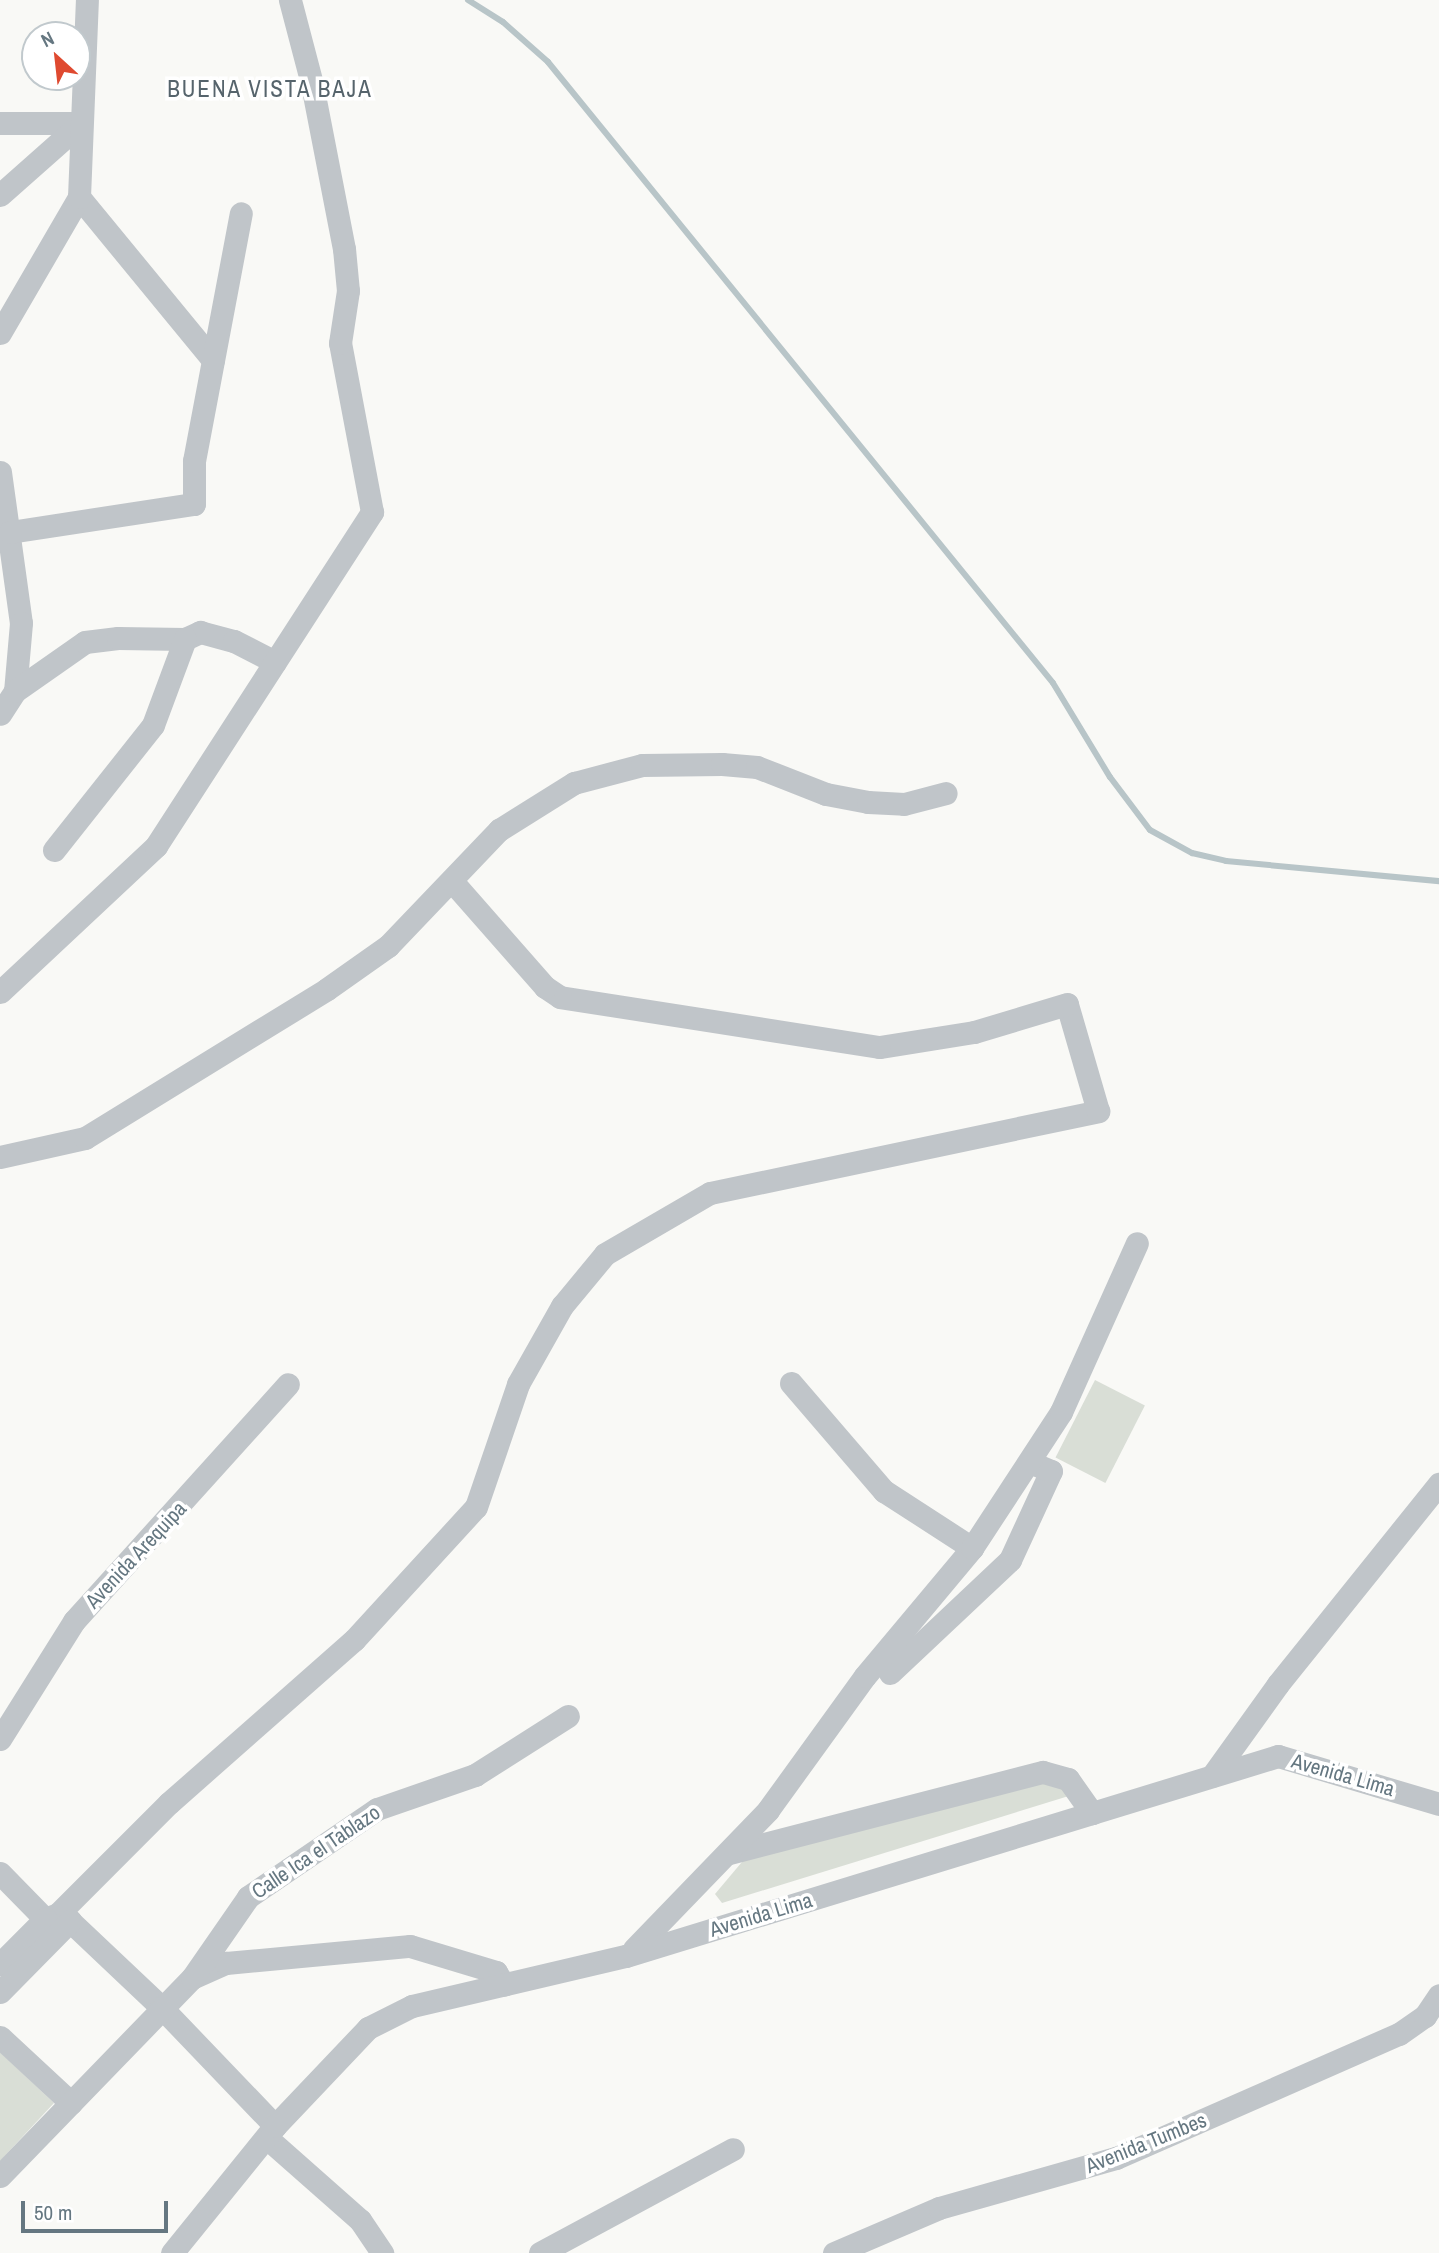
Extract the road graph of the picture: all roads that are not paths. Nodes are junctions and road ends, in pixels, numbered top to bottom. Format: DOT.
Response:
graph roads {
  1 [pos="87,0"];
  2 [pos="290,0"];
  3 [pos="0,123"];
  4 [pos="82,123"];
  5 [pos="0,195"];
  6 [pos="79,197"];
  7 [pos="241,212"];
  8 [pos="0,333"];
  9 [pos="213,360"];
  10 [pos="1,481"];
  11 [pos="10,532"];
  12 [pos="185,639"];
  13 [pos="275,662"];
  14 [pos="15,691"];
  15 [pos="0,714"];
  16 [pos="946,793"];
  17 [pos="54,850"];
  18 [pos="452,881"];
  19 [pos="0,992"];
  20 [pos="0,1157"];
  21 [pos="1137,1243"];
  22 [pos="790,1383"];
  23 [pos="288,1384"];
  24 [pos="1032,1463"];
  25 [pos="1439,1484"];
  26 [pos="972,1548"];
  27 [pos="890,1673"];
  28 [pos="568,1716"];
  29 [pos="0,1739"];
  30 [pos="1212,1776"];
  31 [pos="1439,1804"];
  32 [pos="1092,1814"];
  33 [pos="729,1853"];
  34 [pos="0,1873"];
  35 [pos="58,1918"];
  36 [pos="626,1956"];
  37 [pos="0,1964"];
  38 [pos="192,1978"];
  39 [pos="505,1985"];
  40 [pos="0,1992"];
  41 [pos="1439,1995"];
  42 [pos="161,2007"];
  43 [pos="0,2037"];
  44 [pos="71,2103"];
  45 [pos="271,2132"];
  46 [pos="733,2149"];
  47 [pos="0,2176"];
  48 [pos="172,2253"];
  49 [pos="382,2253"];
  50 [pos="540,2253"];
  51 [pos="834,2253"];
  1 -- 4 [label="street"];
  2 -- 13 [label="street"];
  3 -- 4 [label="street"];
  4 -- 5 [label="street"];
  4 -- 6 [label="street"];
  6 -- 8 [label="street"];
  6 -- 9 [label="street"];
  7 -- 9 [label="street"];
  9 -- 11 [label="street"];
  10 -- 11 [label="street"];
  11 -- 14 [label="street"];
  12 -- 13 [label="street"];
  12 -- 14 [label="street"];
  12 -- 17 [label="street"];
  13 -- 19 [label="street"];
  14 -- 15 [label="street"];
  16 -- 18 [label="street"];
  18 -- 20 [label="street"];
  18 -- 35 [label="street"];
  21 -- 24 [label="street"];
  22 -- 26 [label="street"];
  23 -- 29 [label="street, Avenida Arequipa"];
  24 -- 26 [label="street"];
  24 -- 27 [label="street"];
  25 -- 30 [label="street"];
  26 -- 33 [label="street"];
  28 -- 38 [label="street, Calle Ica el Tablazo"];
  30 -- 31 [label="street, Avenida Lima"];
  30 -- 32 [label="street, Avenida Lima"];
  32 -- 33 [label="street"];
  32 -- 36 [label="street, Avenida Lima"];
  33 -- 36 [label="street"];
  34 -- 35 [label="street"];
  35 -- 37 [label="street"];
  35 -- 40 [label="street"];
  35 -- 42 [label="street"];
  36 -- 39 [label="street, Avenida Lima"];
  38 -- 39 [label="street"];
  38 -- 42 [label="street, Calle Ica el Tablazo"];
  39 -- 45 [label="street, Avenida Lima"];
  41 -- 51 [label="street, Avenida Tumbes"];
  42 -- 44 [label="street, Calle Ica el Tablazo"];
  42 -- 45 [label="street"];
  43 -- 44 [label="street"];
  44 -- 47 [label="street, Calle Ica el Tablazo"];
  45 -- 48 [label="street, Avenida Lima"];
  45 -- 49 [label="street"];
  46 -- 50 [label="street"];
}
